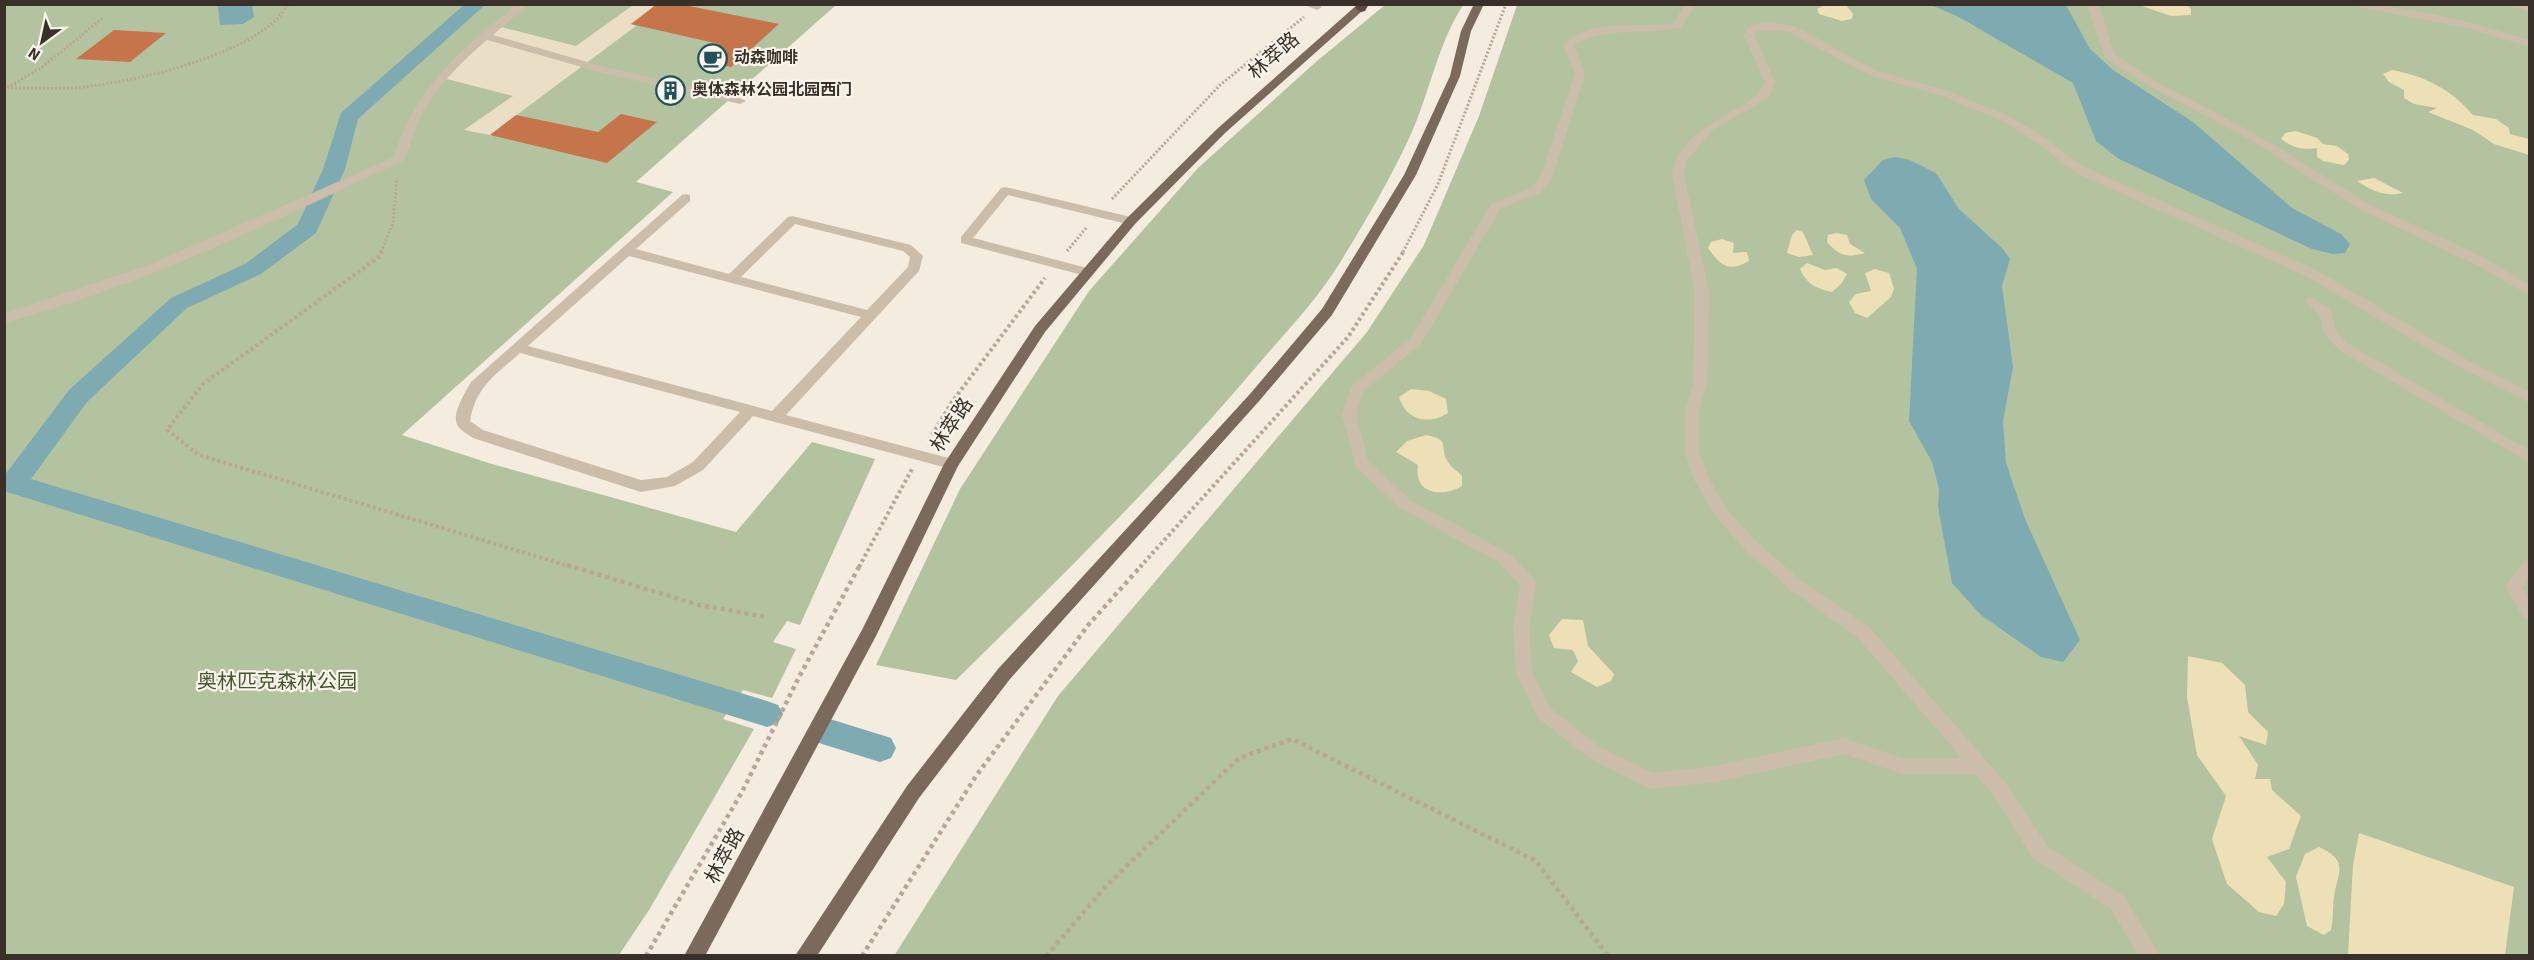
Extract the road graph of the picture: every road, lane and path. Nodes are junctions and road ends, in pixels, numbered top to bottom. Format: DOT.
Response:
graph roads {
  1 [pos="288,4"];
  2 [pos="524,4"];
  3 [pos="1479,4"];
  4 [pos="1506,4"];
  5 [pos="1691,4"];
  6 [pos="2092,4"];
  7 [pos="2348,4"];
  8 [pos="2514,4"];
  9 [pos="1363,6"];
  10 [pos="2529,9"];
  11 [pos="104,17"];
  12 [pos="486,36"];
  13 [pos="2529,44"];
  14 [pos="4,84"];
  15 [pos="11,88"];
  16 [pos="4,90"];
  17 [pos="740,101"];
  18 [pos="399,159"];
  19 [pos="686,198"];
  20 [pos="1131,221"];
  21 [pos="627,251"];
  22 [pos="1086,272"];
  23 [pos="732,278"];
  24 [pos="2529,292"];
  25 [pos="2311,300"];
  26 [pos="870,315"];
  27 [pos="4,319"];
  28 [pos="519,348"];
  29 [pos="2529,398"];
  30 [pos="750,411"];
  31 [pos="775,417"];
  32 [pos="2529,458"];
  33 [pos="951,464"];
  34 [pos="2529,566"];
  35 [pos="2529,614"];
  36 [pos="767,617"];
  37 [pos="1980,766"];
  38 [pos="694,956"];
  39 [pos="805,956"];
  40 [pos="862,956"];
  41 [pos="1046,956"];
  42 [pos="1608,956"];
  43 [pos="2150,956"];
  1 -- 15 [label="path"];
  2 -- 12 [label="street"];
  3 -- 39 [label="main road"];
  4 -- 40 [label="path"];
  5 -- 37 [label="street"];
  6 -- 24 [label="street"];
  7 -- 13 [label="street"];
  8 -- 10 [label="street"];
  9 -- 20 [label="main road, 林萃路"];
  11 -- 15 [label="path"];
  12 -- 17 [label="street"];
  12 -- 18 [label="street"];
  14 -- 15 [label="path"];
  15 -- 16 [label="path"];
  18 -- 27 [label="street"];
  18 -- 36 [label="path"];
  19 -- 21 [label="street"];
  20 -- 22 [label="main road, 林萃路"];
  20 -- 22 [label="street"];
  21 -- 23 [label="street"];
  21 -- 28 [label="street"];
  22 -- 33 [label="main road, 林萃路"];
  23 -- 26 [label="street"];
  23 -- 26 [label="street"];
  25 -- 32 [label="street"];
  26 -- 31 [label="street"];
  28 -- 30 [label="street"];
  28 -- 30 [label="street"];
  29 -- 37 [label="street"];
  30 -- 31 [label="street"];
  31 -- 33 [label="street"];
  33 -- 38 [label="main road, 林萃路"];
  34 -- 35 [label="street"];
  37 -- 43 [label="street"];
  41 -- 42 [label="path"];
}
